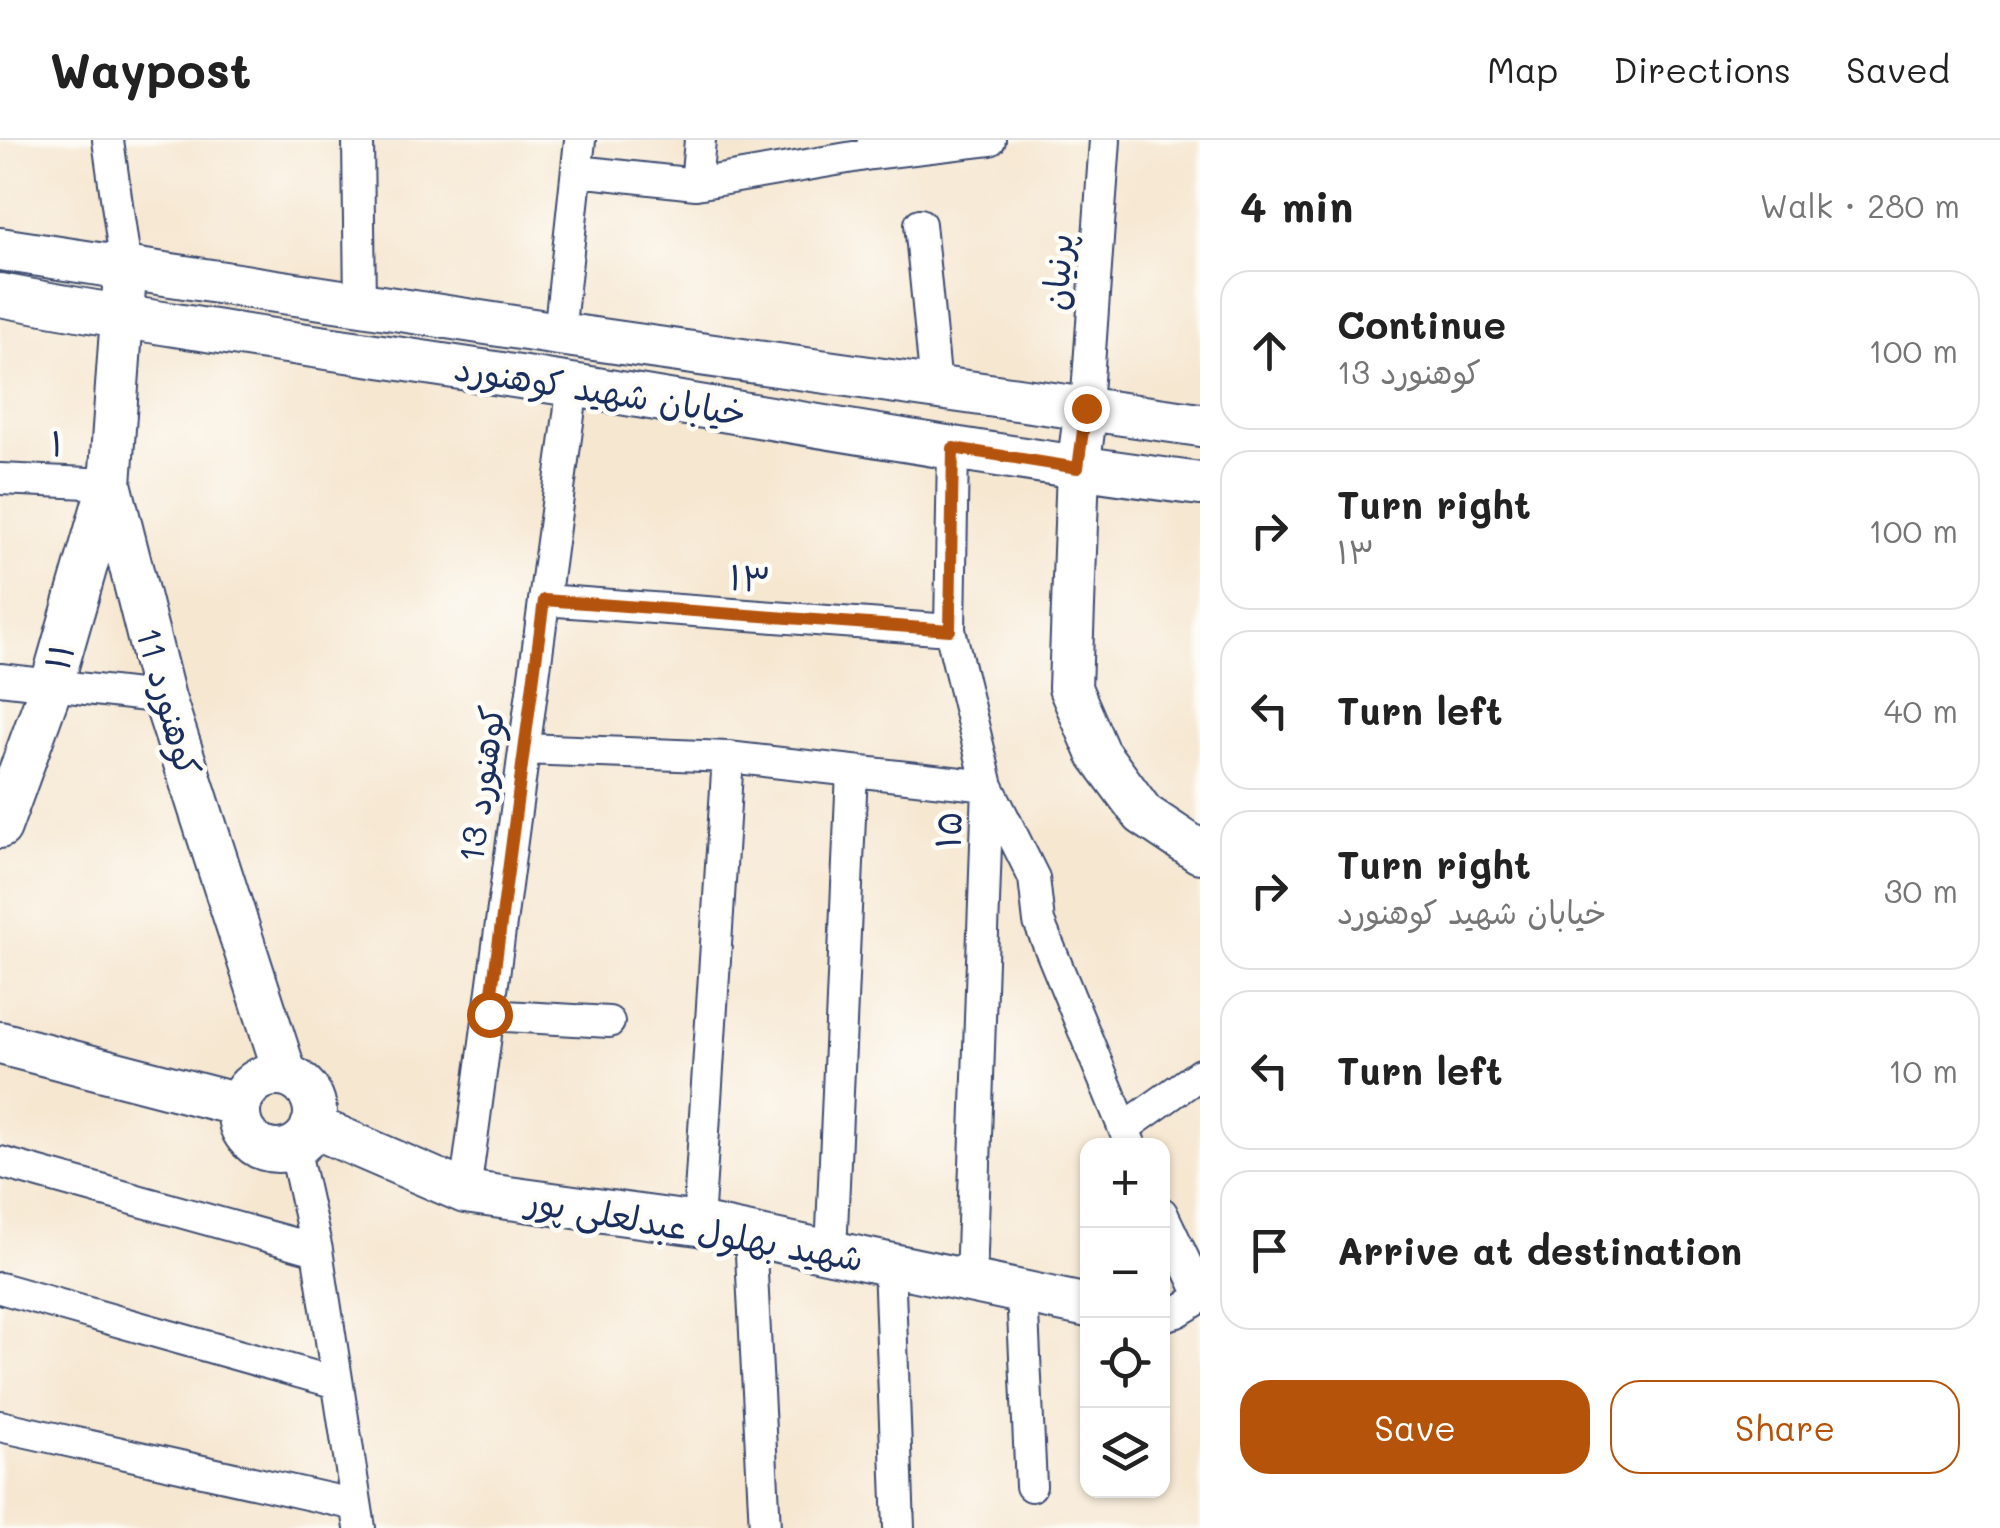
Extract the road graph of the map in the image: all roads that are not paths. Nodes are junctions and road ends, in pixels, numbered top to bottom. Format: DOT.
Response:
graph roads {
  1 [pos="108,140"];
  2 [pos="358,140"];
  3 [pos="580,140"];
  4 [pos="700,140"];
  5 [pos="990,140"];
  6 [pos="1106,140"];
  7 [pos="872,147"];
  8 [pos="578,171"];
  9 [pos="696,184"];
  10 [pos="920,224"];
  11 [pos="0,249"];
  12 [pos="126,268"];
  13 [pos="0,295"];
  14 [pos="360,304"];
  15 [pos="120,318"];
  16 [pos="559,334"];
  17 [pos="574,385"];
  18 [pos="936,387"];
  19 [pos="1086,408"];
  20 [pos="1200,425"];
  21 [pos="953,448"];
  22 [pos="1078,468"];
  23 [pos="0,479"];
  24 [pos="110,484"];
  25 [pos="1200,484"];
  26 [pos="544,600"];
  27 [pos="950,630"];
  28 [pos="0,679"];
  29 [pos="52,684"];
  30 [pos="164,698"];
  31 [pos="525,748"];
  32 [pos="728,757"];
  33 [pos="852,771"];
  34 [pos="988,786"];
  35 [pos="0,827"];
  36 [pos="1200,852"];
  37 [pos="489,1014"];
  38 [pos="608,1022"];
  39 [pos="0,1042"];
  40 [pos="1200,1074"];
  41 [pos="286,1076"];
  42 [pos="239,1106"];
  43 [pos="303,1136"];
  44 [pos="1128,1137"];
  45 [pos="0,1162"];
  46 [pos="465,1192"];
  47 [pos="698,1224"];
  48 [pos="1169,1228"];
  49 [pos="750,1234"];
  50 [pos="317,1250"];
  51 [pos="831,1252"];
  52 [pos="890,1264"];
  53 [pos="970,1282"];
  54 [pos="0,1288"];
  55 [pos="1022,1292"];
  56 [pos="1200,1296"];
  57 [pos="1080,1304"];
  58 [pos="1170,1314"];
  59 [pos="337,1382"];
  60 [pos="0,1426"];
  61 [pos="1031,1486"];
  62 [pos="358,1517"];
  63 [pos="765,1528"];
  64 [pos="899,1528"];
  1 -- 12 [label="street"];
  2 -- 14 [label="street"];
  3 -- 8 [label="street"];
  4 -- 9 [label="street"];
  5 -- 7 [label="street"];
  6 -- 19 [label="street, پرنیان"];
  7 -- 9 [label="street"];
  8 -- 9 [label="street"];
  8 -- 16 [label="street"];
  10 -- 18 [label="street"];
  11 -- 12 [label="street, خیابان شهید کوهنورد"];
  12 -- 14 [label="street, خیابان شهید کوهنورد"];
  12 -- 15 [label="street, کوهنورد 11"];
  13 -- 15 [label="street, خیابان شهید کوهنورد"];
  14 -- 16 [label="street, خیابان شهید کوهنورد"];
  15 -- 17 [label="street, خیابان شهید کوهنورد"];
  15 -- 24 [label="street, کوهنورد 11"];
  16 -- 18 [label="street, خیابان شهید کوهنورد"];
  17 -- 21 [label="street, خیابان شهید کوهنورد"];
  17 -- 26 [label="street, کوهنورد 13"];
  18 -- 19 [label="street, خیابان شهید کوهنورد"];
  19 -- 20 [label="street, خیابان شهید کوهنورد"];
  19 -- 22 [label="street"];
  21 -- 22 [label="street, خیابان شهید کوهنورد"];
  21 -- 27 [label="street"];
  22 -- 25 [label="street, خیابان شهید کوهنورد"];
  22 -- 36 [label="street"];
  23 -- 24 [label="street, ۱"];
  24 -- 29 [label="street, ۱۱"];
  24 -- 30 [label="street, کوهنورد 11"];
  26 -- 27 [label="street, ۱۳"];
  26 -- 31 [label="street, کوهنورد 13"];
  27 -- 34 [label="street"];
  28 -- 29 [label="street"];
  29 -- 30 [label="street"];
  29 -- 35 [label="street, ۱۱"];
  30 -- 41 [label="street, کوهنورد 11"];
  31 -- 32 [label="street, ۱۵"];
  31 -- 37 [label="street, کوهنورد 13"];
  32 -- 33 [label="street, ۱۵"];
  32 -- 47 [label="street"];
  33 -- 34 [label="street, ۱۵"];
  33 -- 51 [label="street"];
  34 -- 44 [label="street"];
  34 -- 53 [label="street, ۱۵"];
  37 -- 38 [label="street"];
  37 -- 46 [label="street, کوهنورد 13"];
  39 -- 42 [label="street"];
  40 -- 44 [label="street"];
  41 -- 42 [label="street"];
  41 -- 43 [label="street"];
  42 -- 43 [label="street"];
  43 -- 46 [label="street, شهید بهلول عبدلعلی پور"];
  43 -- 50 [label="street"];
  45 -- 50 [label="street"];
  46 -- 47 [label="street, شهید بهلول عبدلعلی پور"];
  47 -- 49 [label="street, شهید بهلول عبدلعلی پور"];
  48 -- 56 [label="street"];
  49 -- 51 [label="street, شهید بهلول عبدلعلی پور"];
  49 -- 63 [label="street"];
  50 -- 59 [label="street"];
  51 -- 52 [label="street, شهید بهلول عبدلعلی پور"];
  52 -- 53 [label="street, شهید بهلول عبدلعلی پور"];
  52 -- 64 [label="street"];
  53 -- 55 [label="street, شهید بهلول عبدلعلی پور"];
  54 -- 59 [label="street"];
  55 -- 57 [label="street, شهید بهلول عبدلعلی پور"];
  55 -- 61 [label="street"];
  56 -- 58 [label="street"];
  59 -- 62 [label="street"];
  60 -- 62 [label="street"];
}
